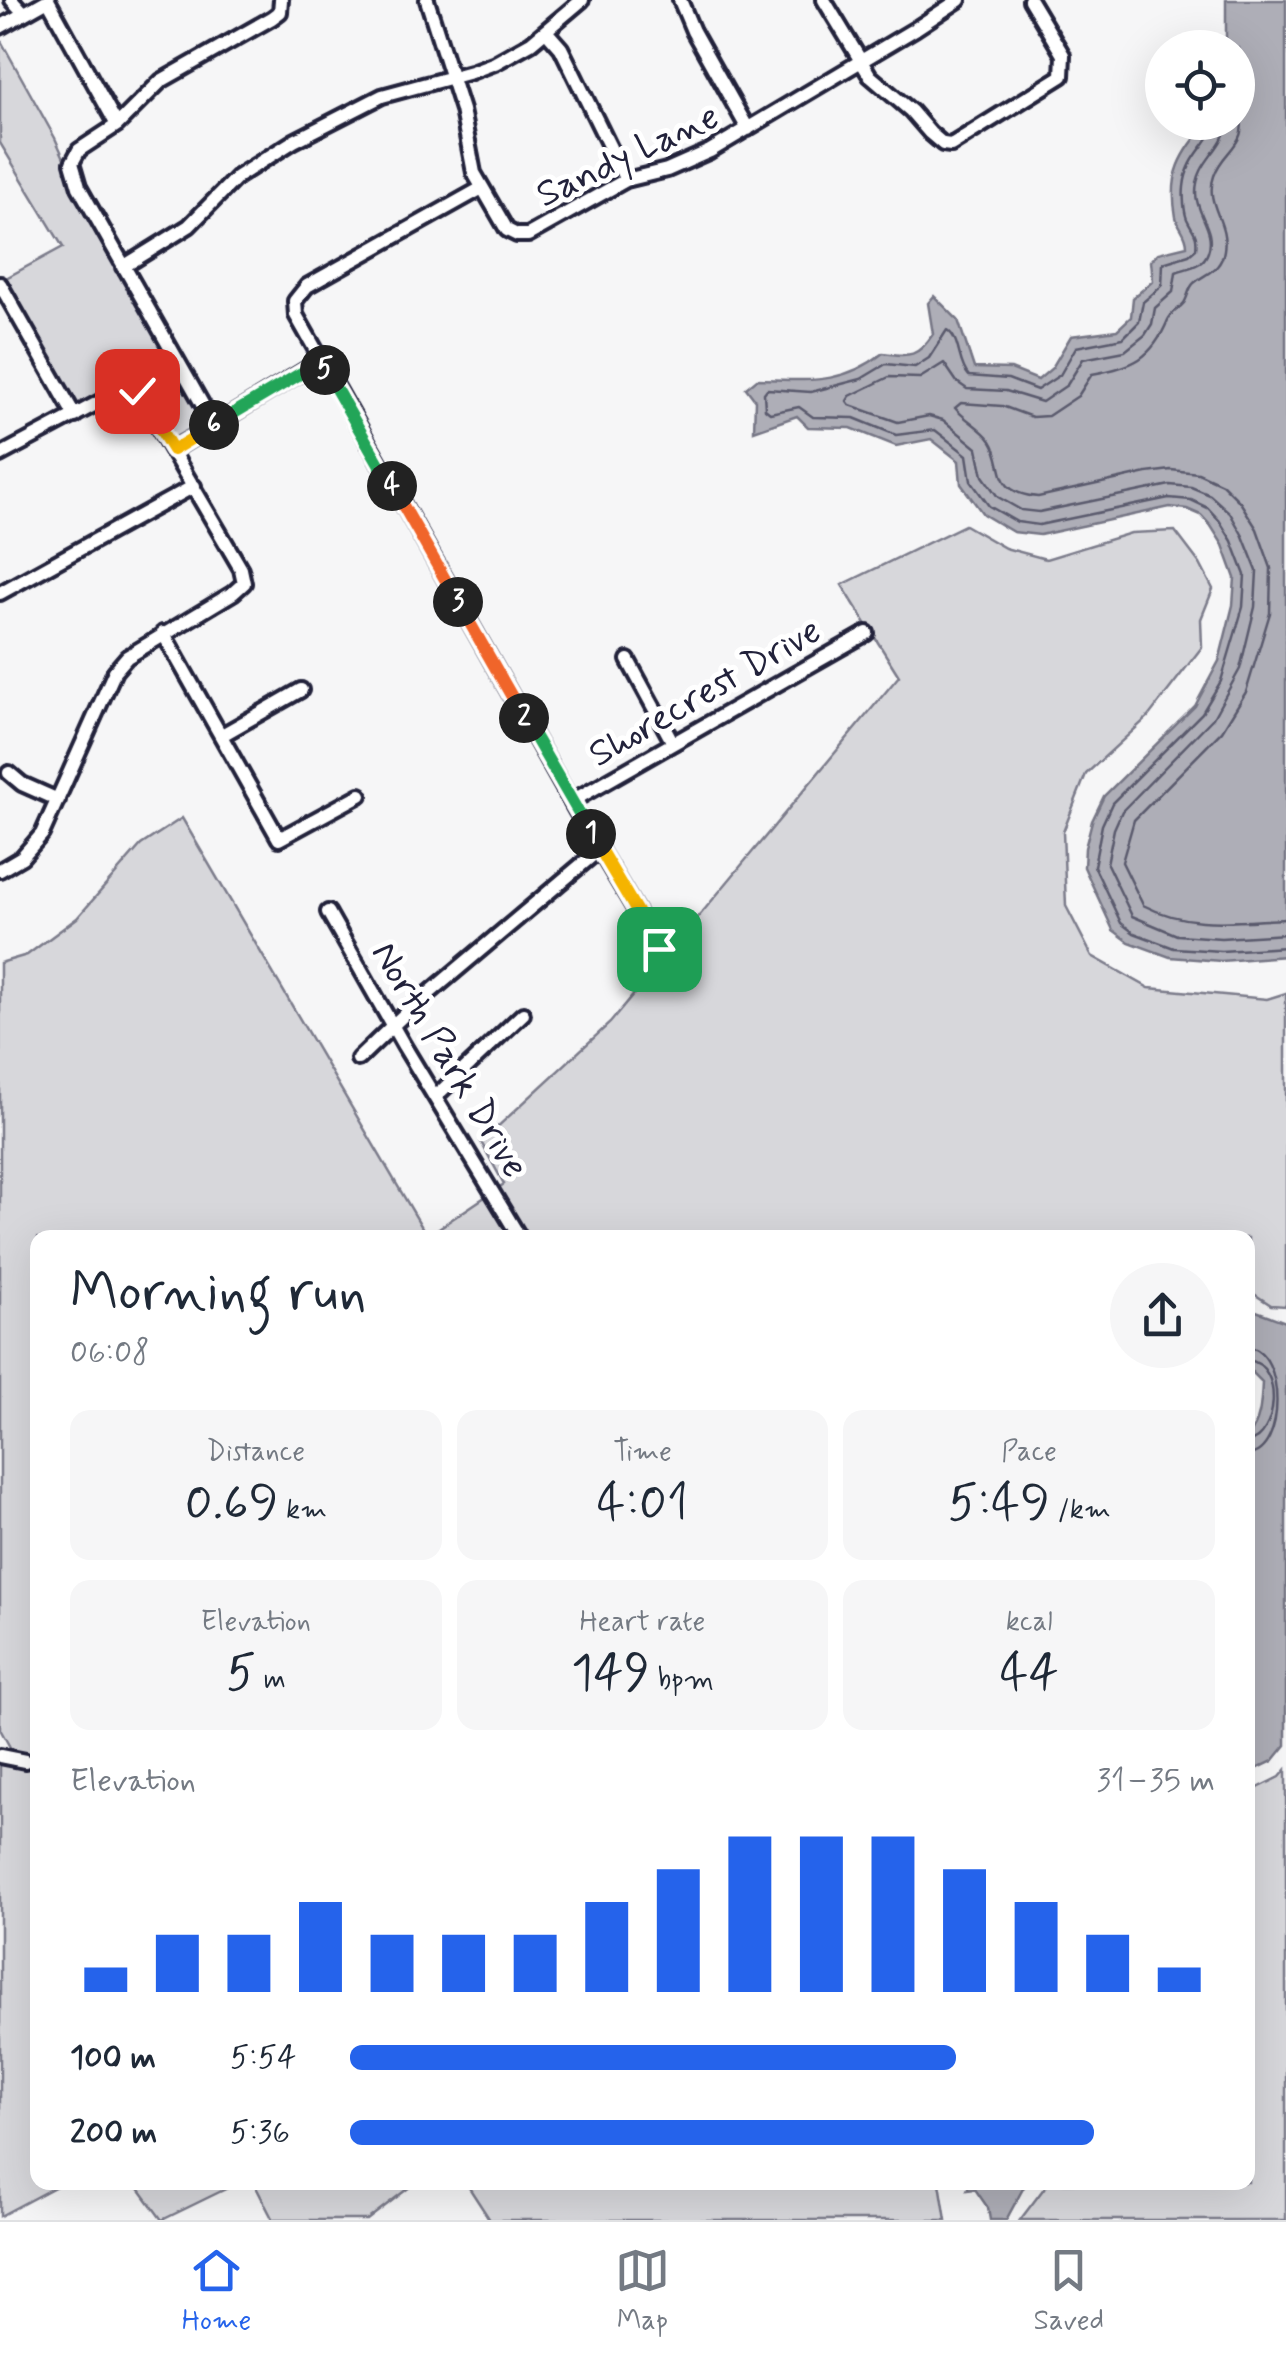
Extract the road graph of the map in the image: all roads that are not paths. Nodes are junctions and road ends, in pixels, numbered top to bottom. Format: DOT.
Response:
graph roads {
  1 [pos="12,0"];
  2 [pos="48,0"];
  3 [pos="282,0"];
  4 [pos="424,0"];
  5 [pos="582,0"];
  6 [pos="680,0"];
  7 [pos="824,0"];
  8 [pos="958,0"];
  9 [pos="1030,0"];
  10 [pos="24,13"];
  11 [pos="0,27"];
  12 [pos="546,31"];
  13 [pos="860,62"];
  14 [pos="451,78"];
  15 [pos="117,125"];
  16 [pos="748,129"];
  17 [pos="626,180"];
  18 [pos="482,188"];
  19 [pos="123,267"];
  20 [pos="0,284"];
  21 [pos="320,362"];
  22 [pos="75,416"];
  23 [pos="214,425"];
  24 [pos="173,450"];
  25 [pos="0,455"];
  26 [pos="194,486"];
  27 [pos="0,593"];
  28 [pos="866,633"];
  29 [pos="162,634"];
  30 [pos="628,660"];
  31 [pos="300,690"];
  32 [pos="222,736"];
  33 [pos="673,743"];
  34 [pos="9,773"];
  35 [pos="360,795"];
  36 [pos="58,800"];
  37 [pos="572,801"];
  38 [pos="600,849"];
  39 [pos="0,870"];
  40 [pos="328,912"];
  41 [pos="659,949"];
  42 [pos="523,1014"];
  43 [pos="394,1026"];
  44 [pos="358,1059"];
  45 [pos="435,1097"];
  46 [pos="515,1230"];
  47 [pos="0,1756"];
  48 [pos="25,1761"];
  1 -- 10 [label="street"];
  2 -- 10 [label="street"];
  2 -- 15 [label="street"];
  3 -- 15 [label="street"];
  4 -- 14 [label="street, Sandy Lane"];
  5 -- 12 [label="street"];
  6 -- 16 [label="street"];
  7 -- 13 [label="street"];
  8 -- 13 [label="street, Sandy Lane"];
  9 -- 13 [label="street"];
  10 -- 11 [label="street"];
  12 -- 14 [label="street"];
  12 -- 17 [label="street"];
  13 -- 16 [label="street, Sandy Lane"];
  14 -- 18 [label="street, Sandy Lane"];
  14 -- 19 [label="street"];
  15 -- 19 [label="street"];
  16 -- 17 [label="street, Sandy Lane"];
  17 -- 18 [label="street, Sandy Lane"];
  18 -- 21 [label="street"];
  19 -- 23 [label="street"];
  20 -- 22 [label="street"];
  21 -- 23 [label="street"];
  21 -- 37 [label="street"];
  22 -- 24 [label="street"];
  22 -- 25 [label="street"];
  23 -- 24 [label="street"];
  24 -- 26 [label="street"];
  26 -- 27 [label="street"];
  26 -- 29 [label="street"];
  28 -- 33 [label="street, Shorecrest Drive"];
  29 -- 32 [label="street"];
  29 -- 36 [label="street"];
  30 -- 33 [label="street"];
  31 -- 32 [label="street"];
  32 -- 35 [label="street"];
  33 -- 37 [label="street, Shorecrest Drive"];
  34 -- 36 [label="street"];
  36 -- 39 [label="street"];
  37 -- 38 [label="street"];
  38 -- 41 [label="street"];
  38 -- 43 [label="street"];
  40 -- 43 [label="street, North Park Drive"];
  42 -- 45 [label="street"];
  43 -- 44 [label="street"];
  43 -- 45 [label="street, North Park Drive"];
  45 -- 46 [label="street, North Park Drive"];
  47 -- 48 [label="street"];
}
